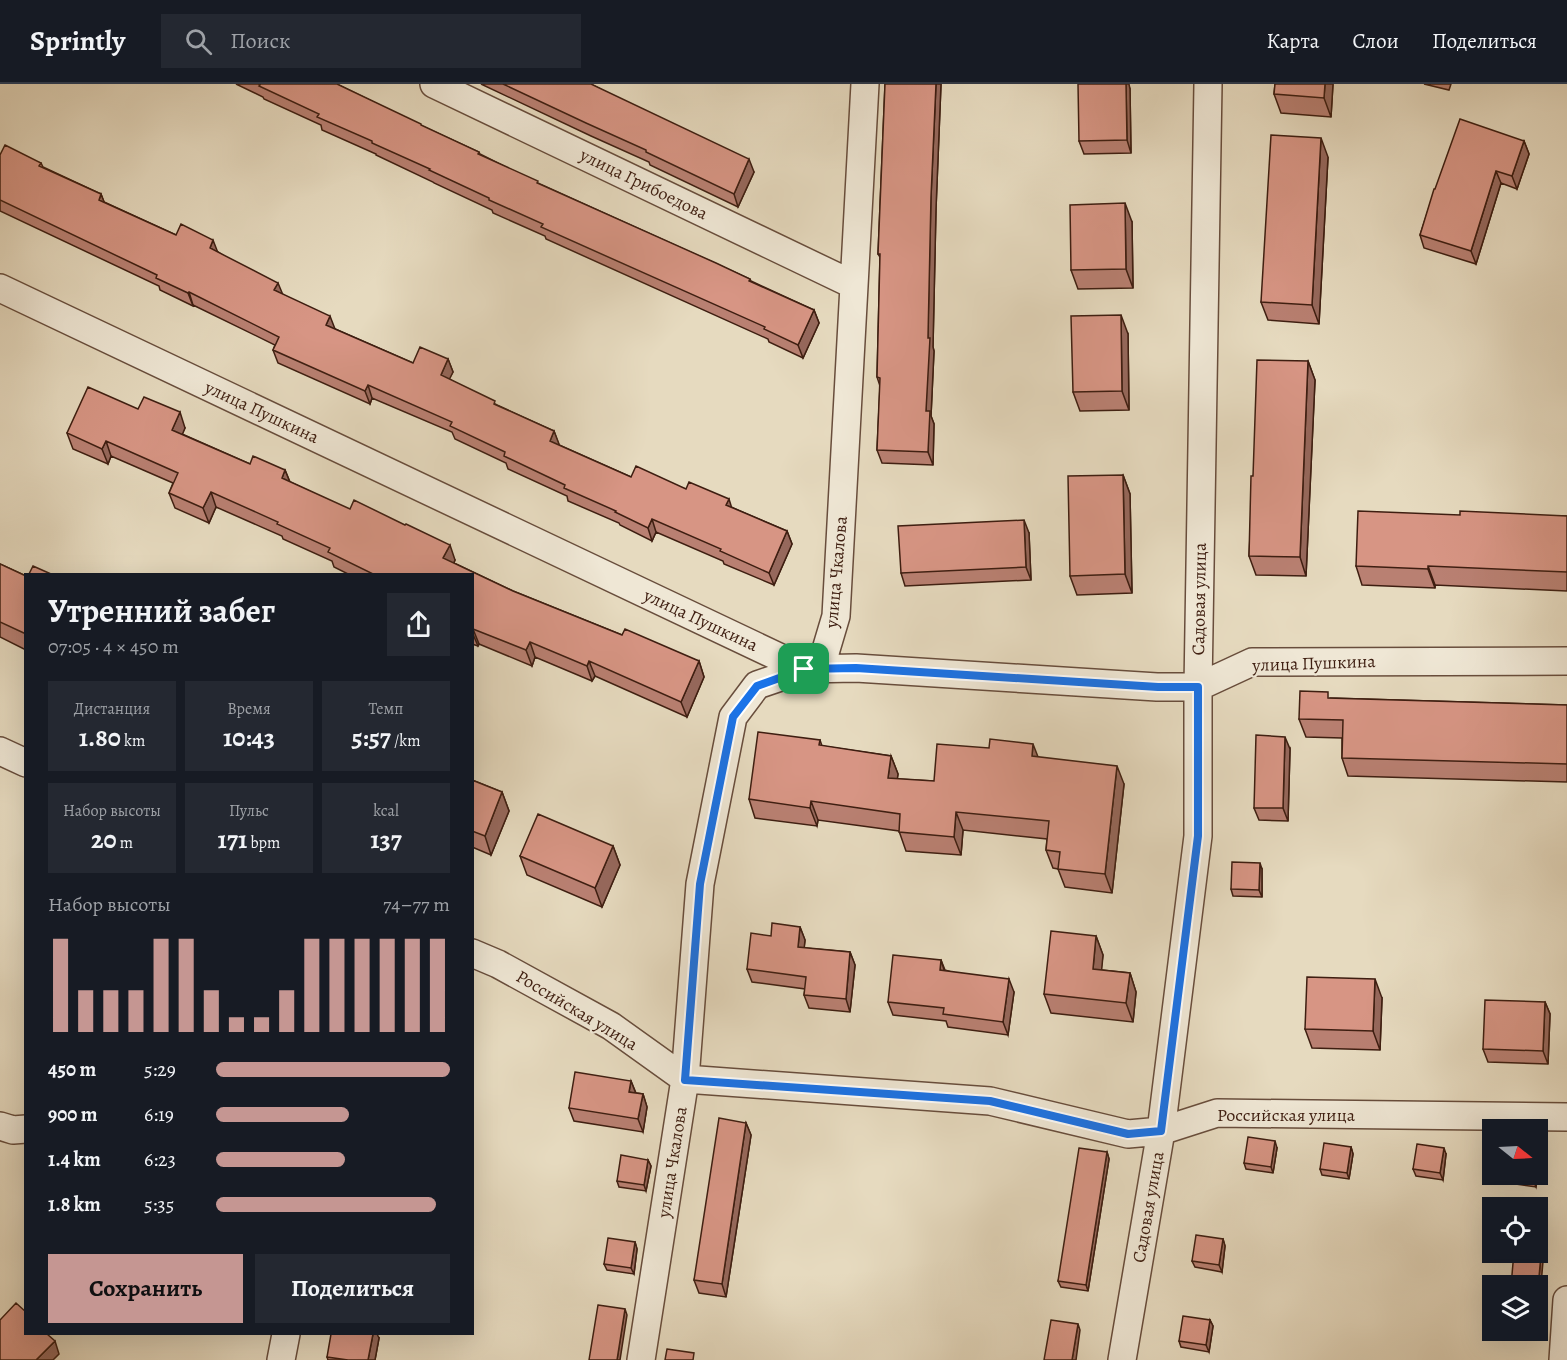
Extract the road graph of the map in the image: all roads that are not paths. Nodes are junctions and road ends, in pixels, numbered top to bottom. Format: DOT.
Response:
graph roads {
  1 [pos="434,84"];
  2 [pos="865,84"];
  3 [pos="1208,84"];
  4 [pos="854,285"];
  5 [pos="0,288"];
  6 [pos="1567,661"];
  7 [pos="804,669"];
  8 [pos="1198,687"];
  9 [pos="0,751"];
  10 [pos="24,762"];
  11 [pos="474,954"];
  12 [pos="685,1080"];
  13 [pos="1567,1117"];
  14 [pos="0,1126"];
  15 [pos="24,1130"];
  16 [pos="1161,1131"];
  17 [pos="1567,1300"];
  18 [pos="286,1335"];
  19 [pos="281,1360"];
  20 [pos="641,1360"];
  21 [pos="1122,1360"];
  22 [pos="1563,1360"];
  1 -- 4 [label="street, улица Грибоедова"];
  2 -- 4 [label="street, улица Чкалова"];
  3 -- 8 [label="street, Садовая улица"];
  4 -- 7 [label="street, улица Чкалова"];
  5 -- 7 [label="street, улица Пушкина"];
  6 -- 8 [label="street, улица Пушкина"];
  7 -- 8 [label="street, улица Пушкина"];
  7 -- 12 [label="street, улица Чкалова"];
  8 -- 16 [label="street, Садовая улица"];
  9 -- 10 [label="street"];
  11 -- 12 [label="street, Российская улица"];
  12 -- 16 [label="street, Российская улица"];
  12 -- 20 [label="street, улица Чкалова"];
  13 -- 16 [label="street, Российская улица"];
  14 -- 15 [label="street"];
  16 -- 21 [label="street, Садовая улица"];
  17 -- 22 [label="street"];
  18 -- 19 [label="street"];
}
